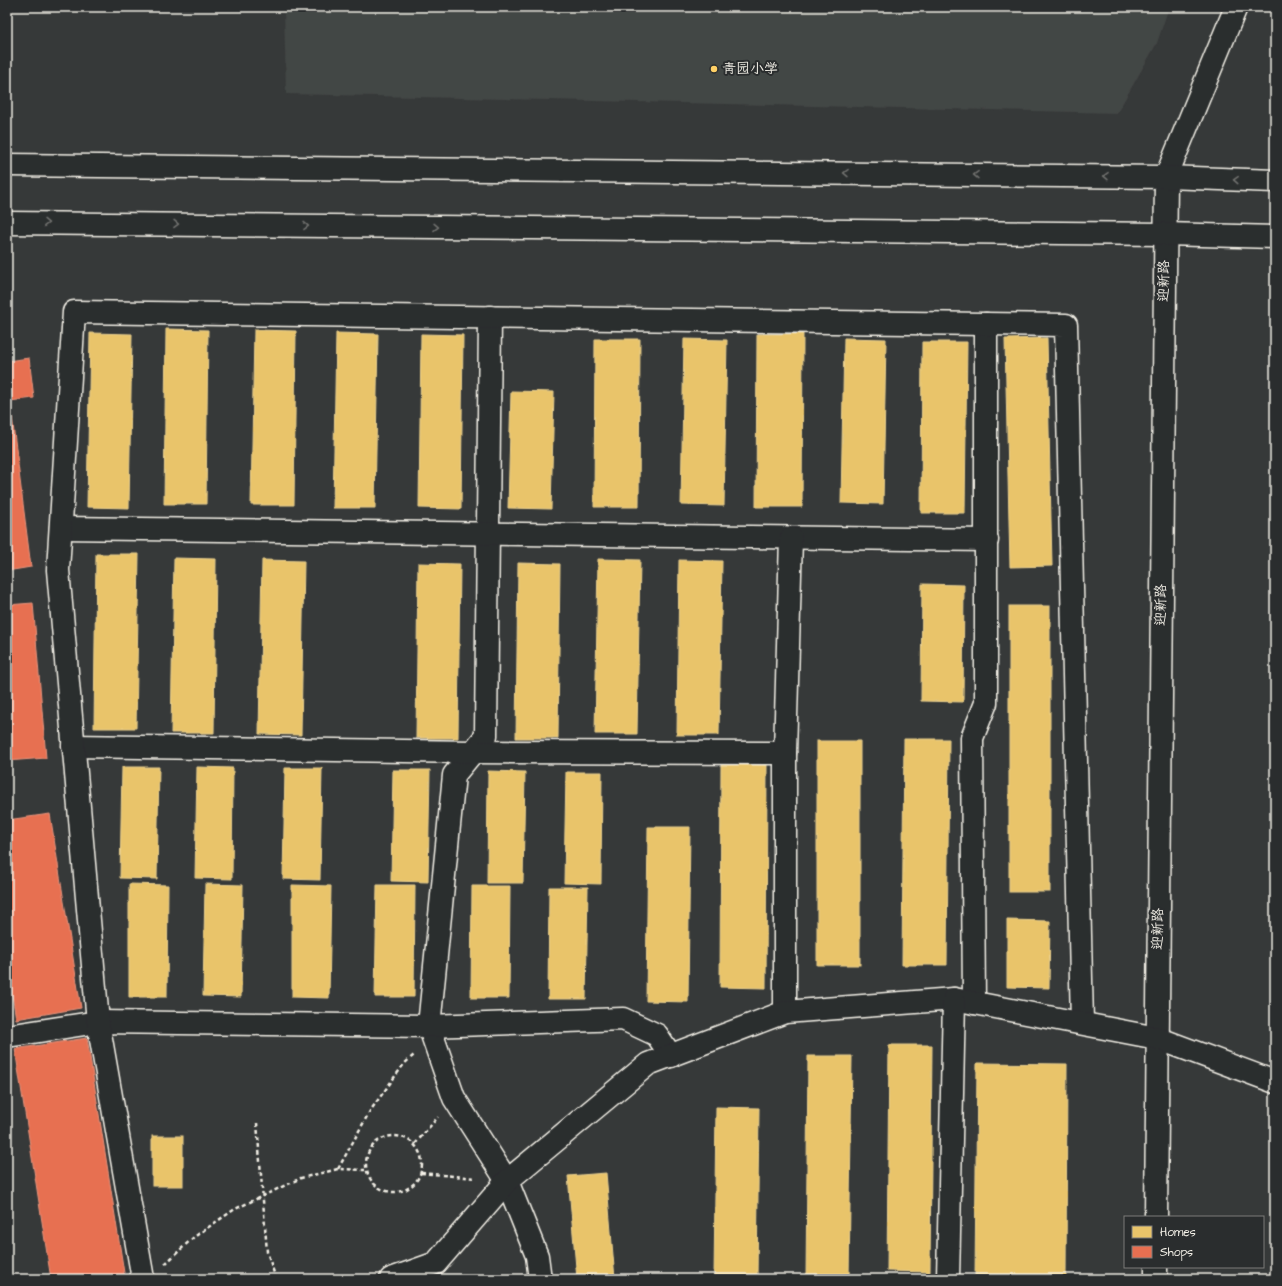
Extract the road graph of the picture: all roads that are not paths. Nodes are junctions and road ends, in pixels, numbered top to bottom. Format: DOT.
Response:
graph roads {
  1 [pos="1236,7"];
  2 [pos="7,165"];
  3 [pos="1166,176"];
  4 [pos="1275,181"];
  5 [pos="7,223"];
  6 [pos="1165,234"];
  7 [pos="1275,237"];
  8 [pos="490,317"];
  9 [pos="986,324"];
  10 [pos="60,528"];
  11 [pos="488,534"];
  12 [pos="791,538"];
  13 [pos="987,540"];
  14 [pos="73,746"];
  15 [pos="473,752"];
  16 [pos="785,753"];
  17 [pos="964,1001"];
  18 [pos="785,1012"];
  19 [pos="98,1022"];
  20 [pos="1082,1023"];
  21 [pos="431,1031"];
  22 [pos="7,1036"];
  23 [pos="1157,1038"];
  24 [pos="671,1056"];
  25 [pos="1275,1082"];
  26 [pos="506,1180"];
  27 [pos="1156,1216"];
  28 [pos="1156,1268"];
  29 [pos="143,1279"];
  30 [pos="391,1279"];
  31 [pos="540,1279"];
  32 [pos="948,1279"];
  33 [pos="1156,1279"];
  1 -- 3 [label="street, 迎新路"];
  3 -- 2 [label="street, one-way"];
  4 -- 3 [label="street, one-way"];
  3 -- 6 [label="street, 迎新路"];
  5 -- 6 [label="street, one-way"];
  6 -- 7 [label="street"];
  6 -- 23 [label="street, 迎新路"];
  8 -- 9 [label="street"];
  8 -- 10 [label="street"];
  8 -- 11 [label="street"];
  9 -- 13 [label="street"];
  9 -- 20 [label="street"];
  10 -- 11 [label="street"];
  10 -- 14 [label="street"];
  11 -- 12 [label="street"];
  11 -- 15 [label="street"];
  12 -- 13 [label="street"];
  12 -- 16 [label="street"];
  13 -- 17 [label="street"];
  14 -- 15 [label="street"];
  14 -- 19 [label="street"];
  15 -- 16 [label="street"];
  15 -- 21 [label="street"];
  16 -- 18 [label="street"];
  17 -- 18 [label="street"];
  17 -- 20 [label="street"];
  17 -- 32 [label="street"];
  18 -- 24 [label="street"];
  19 -- 21 [label="street"];
  19 -- 22 [label="street"];
  19 -- 29 [label="street"];
  20 -- 23 [label="street"];
  21 -- 24 [label="street"];
  21 -- 26 [label="street"];
  23 -- 25 [label="street"];
  23 -- 27 [label="street, 迎新路"];
  24 -- 26 [label="street"];
  26 -- 30 [label="street"];
  26 -- 31 [label="street"];
  28 -- 33 [label="street"];
}
